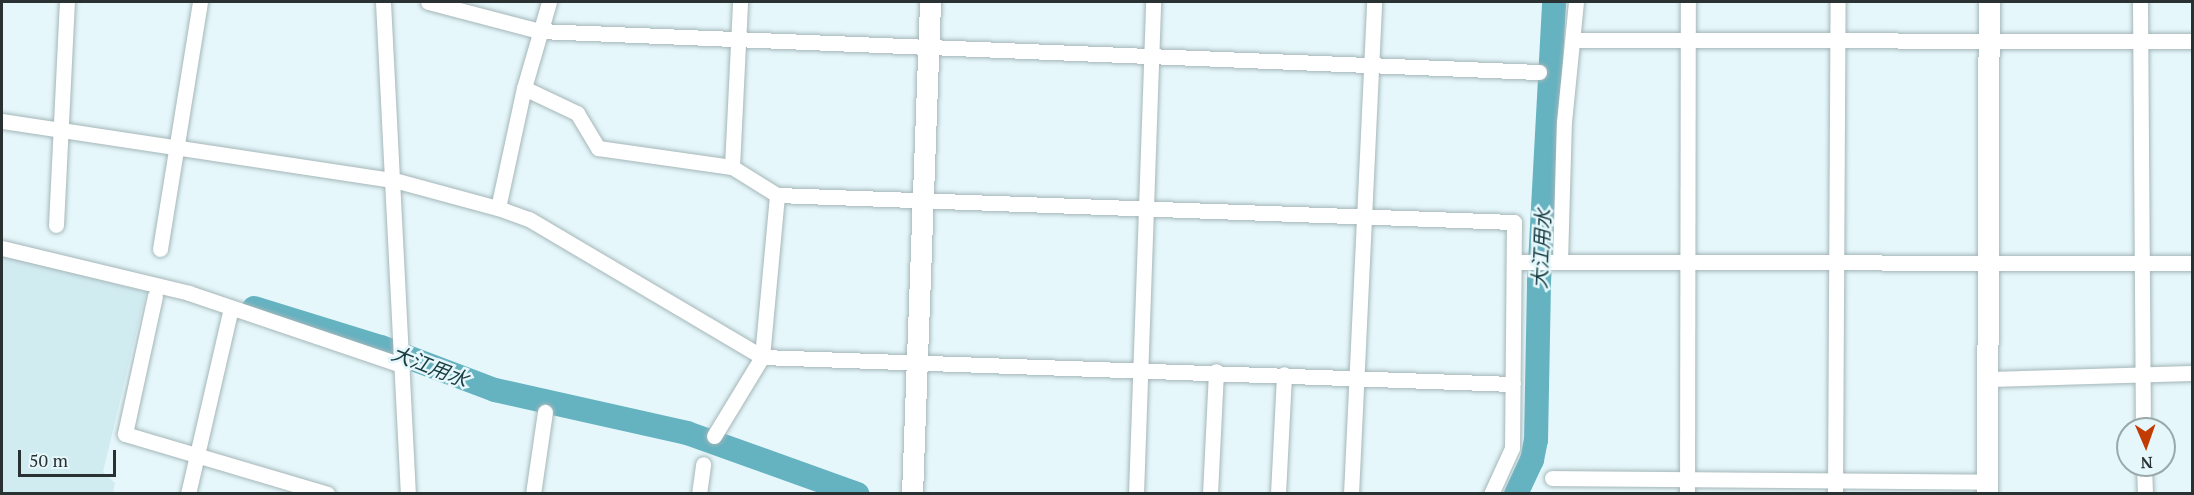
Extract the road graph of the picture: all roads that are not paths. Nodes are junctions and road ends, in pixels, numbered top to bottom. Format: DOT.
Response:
graph roads {
  1 [pos="67,2"];
  2 [pos="200,2"];
  3 [pos="383,2"];
  4 [pos="428,2"];
  5 [pos="549,2"];
  6 [pos="740,2"];
  7 [pos="930,2"];
  8 [pos="1153,2"];
  9 [pos="1374,2"];
  10 [pos="1576,2"];
  11 [pos="1688,2"];
  12 [pos="1838,2"];
  13 [pos="1989,2"];
  14 [pos="2140,2"];
  15 [pos="539,31"];
  16 [pos="739,39"];
  17 [pos="1574,40"];
  18 [pos="1688,41"];
  19 [pos="1838,41"];
  20 [pos="2140,41"];
  21 [pos="2193,41"];
  22 [pos="1989,42"];
  23 [pos="928,49"];
  24 [pos="1151,55"];
  25 [pos="1371,66"];
  26 [pos="1539,72"];
  27 [pos="524,88"];
  28 [pos="2,121"];
  29 [pos="60,129"];
  30 [pos="174,147"];
  31 [pos="732,167"];
  32 [pos="394,180"];
  33 [pos="777,195"];
  34 [pos="923,200"];
  35 [pos="498,208"];
  36 [pos="1147,210"];
  37 [pos="1365,218"];
  38 [pos="56,225"];
  39 [pos="2,248"];
  40 [pos="160,249"];
  41 [pos="1835,260"];
  42 [pos="1514,262"];
  43 [pos="1546,262"];
  44 [pos="1688,262"];
  45 [pos="1989,262"];
  46 [pos="2143,263"];
  47 [pos="2193,263"];
  48 [pos="155,296"];
  49 [pos="231,308"];
  50 [pos="762,357"];
  51 [pos="402,359"];
  52 [pos="917,363"];
  53 [pos="1141,369"];
  54 [pos="1216,371"];
  55 [pos="1284,374"];
  56 [pos="2193,374"];
  57 [pos="2142,375"];
  58 [pos="1357,376"];
  59 [pos="1989,379"];
  60 [pos="1513,384"];
  61 [pos="545,412"];
  62 [pos="2144,417"];
  63 [pos="714,436"];
  64 [pos="198,453"];
  65 [pos="704,464"];
  66 [pos="2144,477"];
  67 [pos="1552,478"];
  68 [pos="1687,486"];
  69 [pos="1836,487"];
  70 [pos="1987,488"];
  71 [pos="188,494"];
  72 [pos="327,494"];
  73 [pos="408,494"];
  74 [pos="533,494"];
  75 [pos="699,494"];
  76 [pos="912,494"];
  77 [pos="1136,494"];
  78 [pos="1210,494"];
  79 [pos="1278,494"];
  80 [pos="1351,494"];
  81 [pos="1491,494"];
  82 [pos="2145,494"];
  1 -- 29 [label="street"];
  2 -- 30 [label="street"];
  3 -- 32 [label="street"];
  4 -- 15 [label="street"];
  5 -- 15 [label="street"];
  6 -- 16 [label="street"];
  7 -- 23 [label="street"];
  8 -- 24 [label="street"];
  9 -- 25 [label="street"];
  10 -- 17 [label="street"];
  11 -- 18 [label="street"];
  12 -- 19 [label="street"];
  13 -- 22 [label="street"];
  14 -- 20 [label="street"];
  15 -- 16 [label="street"];
  15 -- 27 [label="street"];
  16 -- 23 [label="street"];
  16 -- 31 [label="street"];
  17 -- 18 [label="street"];
  17 -- 43 [label="street"];
  18 -- 19 [label="street"];
  18 -- 44 [label="street"];
  19 -- 22 [label="street"];
  19 -- 41 [label="street"];
  20 -- 21 [label="street"];
  20 -- 22 [label="street"];
  20 -- 46 [label="street"];
  22 -- 45 [label="street"];
  23 -- 24 [label="street"];
  23 -- 34 [label="street"];
  24 -- 25 [label="street"];
  24 -- 36 [label="street"];
  25 -- 26 [label="street"];
  25 -- 37 [label="street"];
  27 -- 31 [label="street"];
  27 -- 35 [label="street"];
  28 -- 29 [label="street"];
  29 -- 30 [label="street"];
  29 -- 38 [label="street"];
  30 -- 32 [label="street"];
  30 -- 40 [label="street"];
  31 -- 33 [label="street"];
  32 -- 35 [label="street"];
  32 -- 51 [label="street"];
  33 -- 34 [label="street"];
  33 -- 50 [label="street"];
  34 -- 36 [label="street"];
  34 -- 52 [label="street"];
  35 -- 50 [label="street"];
  36 -- 37 [label="street"];
  36 -- 53 [label="street"];
  37 -- 42 [label="street"];
  37 -- 58 [label="street"];
  39 -- 49 [label="street"];
  41 -- 44 [label="street"];
  41 -- 45 [label="street"];
  41 -- 69 [label="street"];
  42 -- 43 [label="street"];
  42 -- 60 [label="street"];
  43 -- 44 [label="street"];
  44 -- 68 [label="street"];
  45 -- 46 [label="street"];
  45 -- 59 [label="street"];
  46 -- 47 [label="street"];
  46 -- 57 [label="street"];
  48 -- 64 [label="street"];
  49 -- 51 [label="street"];
  49 -- 64 [label="street"];
  50 -- 52 [label="street"];
  50 -- 63 [label="street"];
  51 -- 73 [label="street"];
  52 -- 53 [label="street"];
  52 -- 76 [label="street"];
  53 -- 54 [label="street"];
  53 -- 77 [label="street"];
  54 -- 55 [label="street"];
  54 -- 78 [label="street"];
  55 -- 58 [label="street"];
  55 -- 79 [label="street"];
  56 -- 57 [label="street"];
  57 -- 59 [label="street"];
  57 -- 62 [label="street"];
  58 -- 60 [label="street"];
  58 -- 80 [label="street"];
  59 -- 70 [label="street"];
  60 -- 81 [label="street"];
  61 -- 74 [label="street"];
  64 -- 71 [label="street"];
  64 -- 72 [label="street"];
  65 -- 75 [label="street"];
  66 -- 82 [label="street"];
  67 -- 68 [label="street"];
  68 -- 69 [label="street"];
  69 -- 70 [label="street"];
}
